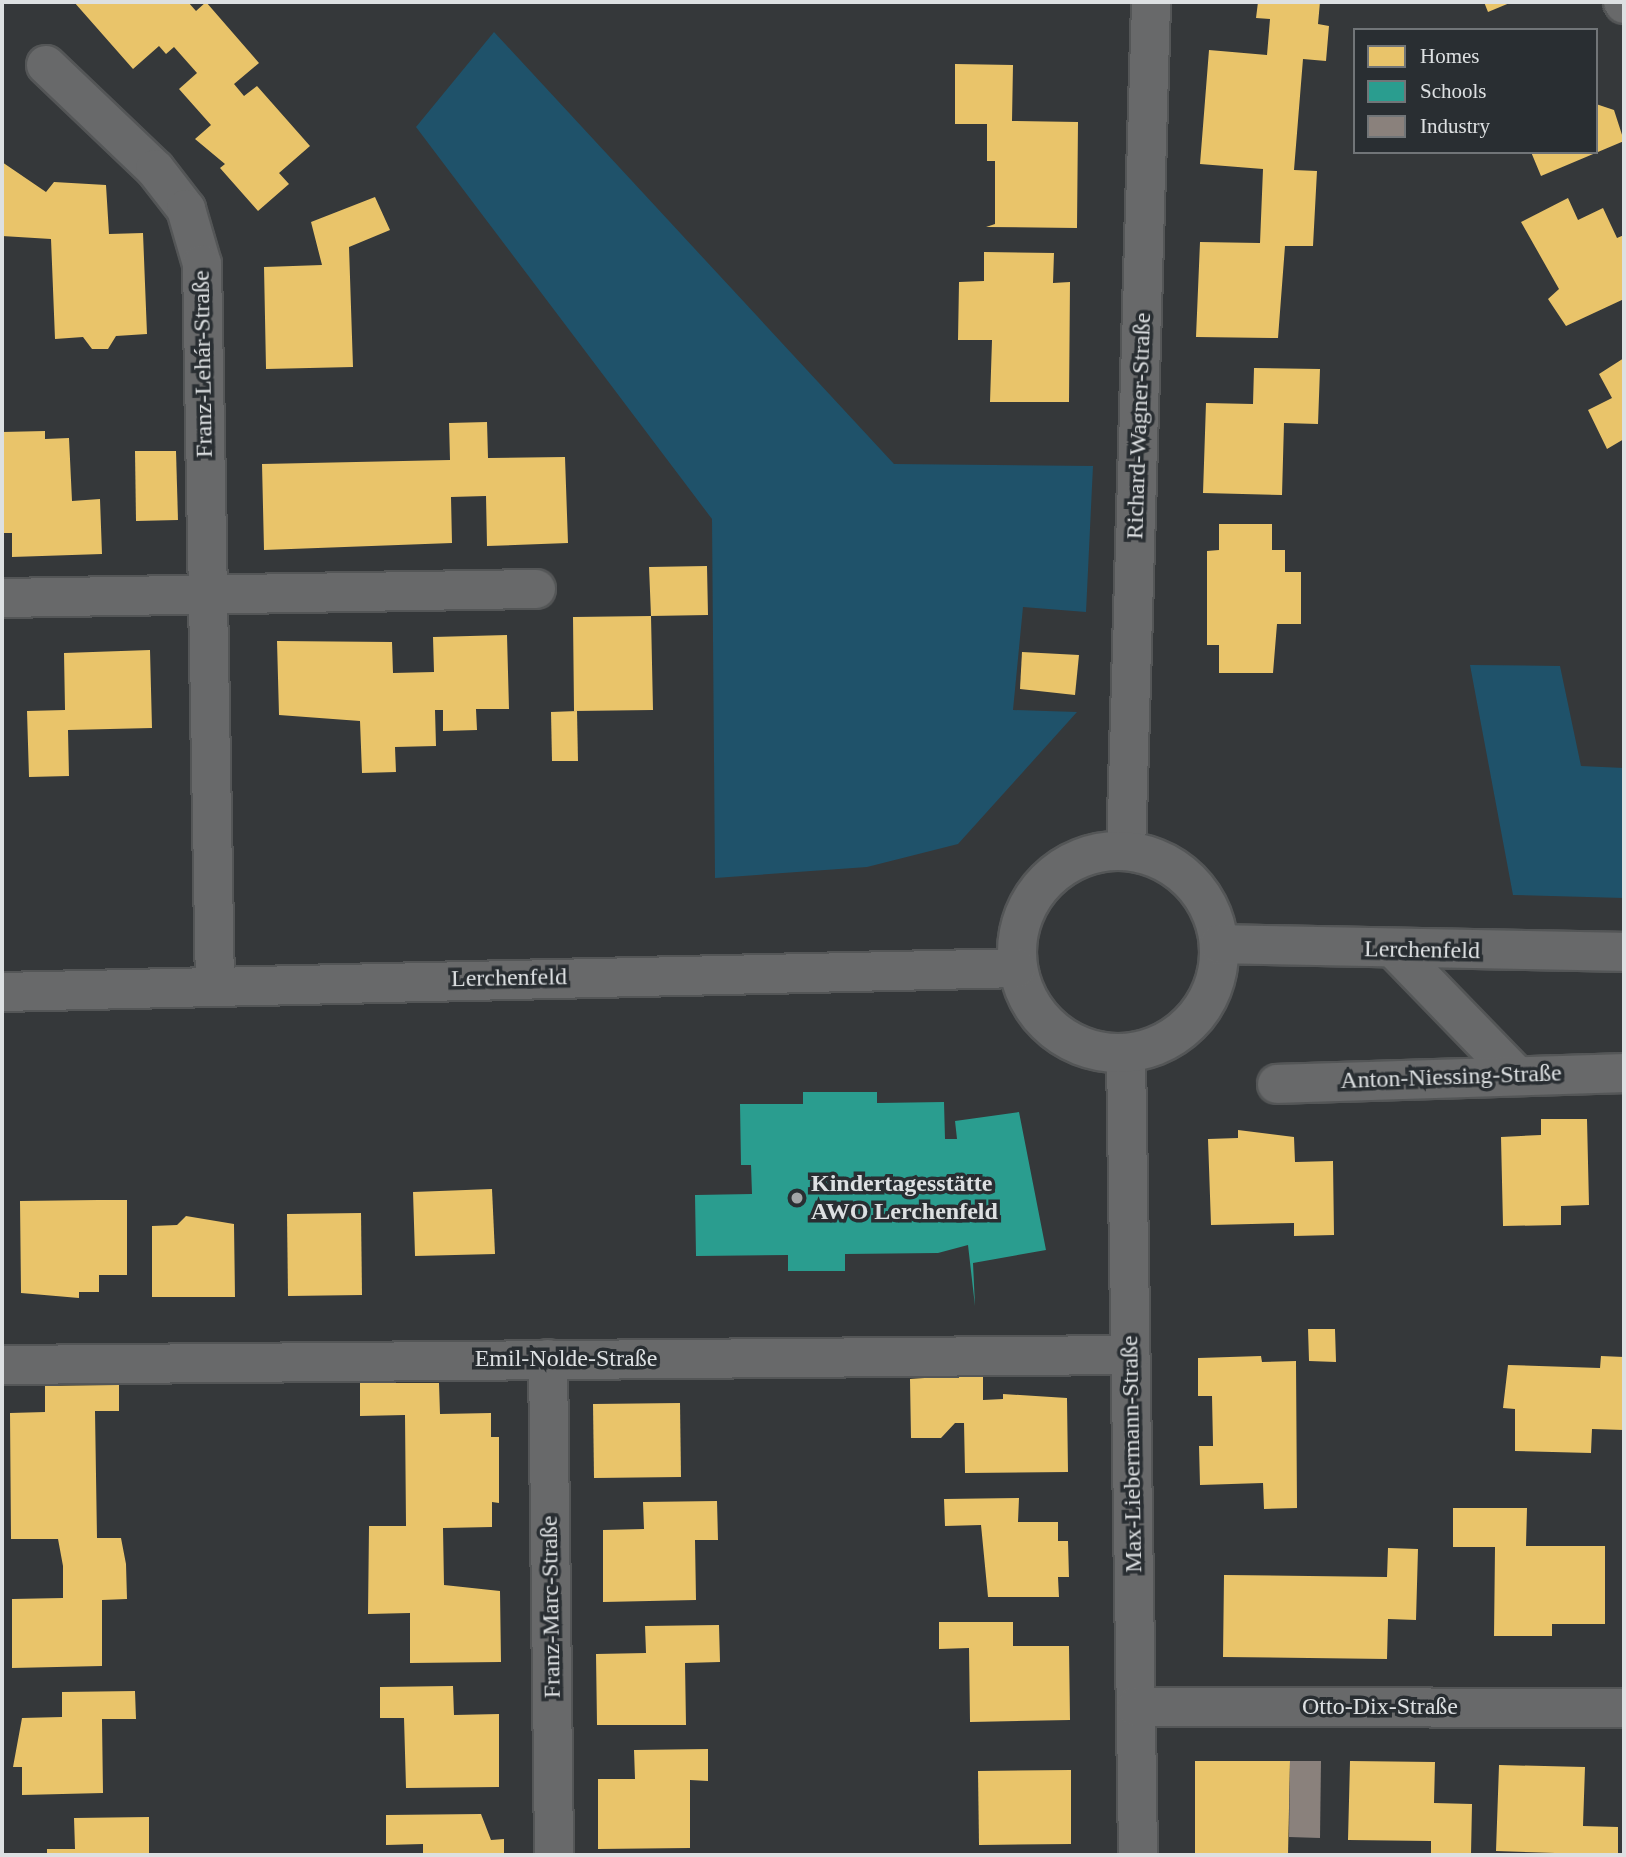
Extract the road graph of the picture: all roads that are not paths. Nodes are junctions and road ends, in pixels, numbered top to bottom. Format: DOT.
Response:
graph roads {
  1 [pos="1151,2"];
  2 [pos="46,65"];
  3 [pos="536,589"];
  4 [pos="208,596"];
  5 [pos="2,598"];
  6 [pos="1126,851"];
  7 [pos="1219,944"];
  8 [pos="1395,950"];
  9 [pos="1624,952"];
  10 [pos="1017,968"];
  11 [pos="215,985"];
  12 [pos="2,992"];
  13 [pos="1126,1054"];
  14 [pos="1514,1073"];
  15 [pos="1624,1073"];
  16 [pos="1277,1084"];
  17 [pos="1130,1355"];
  18 [pos="548,1359"];
  19 [pos="2,1365"];
  20 [pos="1136,1707"];
  21 [pos="1624,1708"];
  22 [pos="554,1855"];
  23 [pos="1138,1855"];
  1 -- 6 [label="street, Richard-Wagner-Straße"];
  2 -- 4 [label="street, Franz-Lehár-Straße"];
  3 -- 4 [label="street"];
  4 -- 5 [label="street"];
  4 -- 11 [label="street, Franz-Lehár-Straße"];
  6 -- 7 [label="street"];
  6 -- 10 [label="street"];
  7 -- 8 [label="street, Lerchenfeld"];
  7 -- 13 [label="street"];
  8 -- 9 [label="street, Lerchenfeld"];
  8 -- 14 [label="street"];
  10 -- 11 [label="street, Lerchenfeld"];
  10 -- 13 [label="street"];
  11 -- 12 [label="street, Lerchenfeld"];
  13 -- 17 [label="street, Max-Liebermann-Straße"];
  14 -- 15 [label="street, Anton-Niessing-Straße"];
  14 -- 16 [label="street, Anton-Niessing-Straße"];
  17 -- 18 [label="street, Emil-Nolde-Straße"];
  17 -- 20 [label="street, Max-Liebermann-Straße"];
  18 -- 19 [label="street, Emil-Nolde-Straße"];
  18 -- 22 [label="street, Franz-Marc-Straße"];
  20 -- 21 [label="street, Otto-Dix-Straße"];
  20 -- 23 [label="street, Max-Liebermann-Straße"];
}
